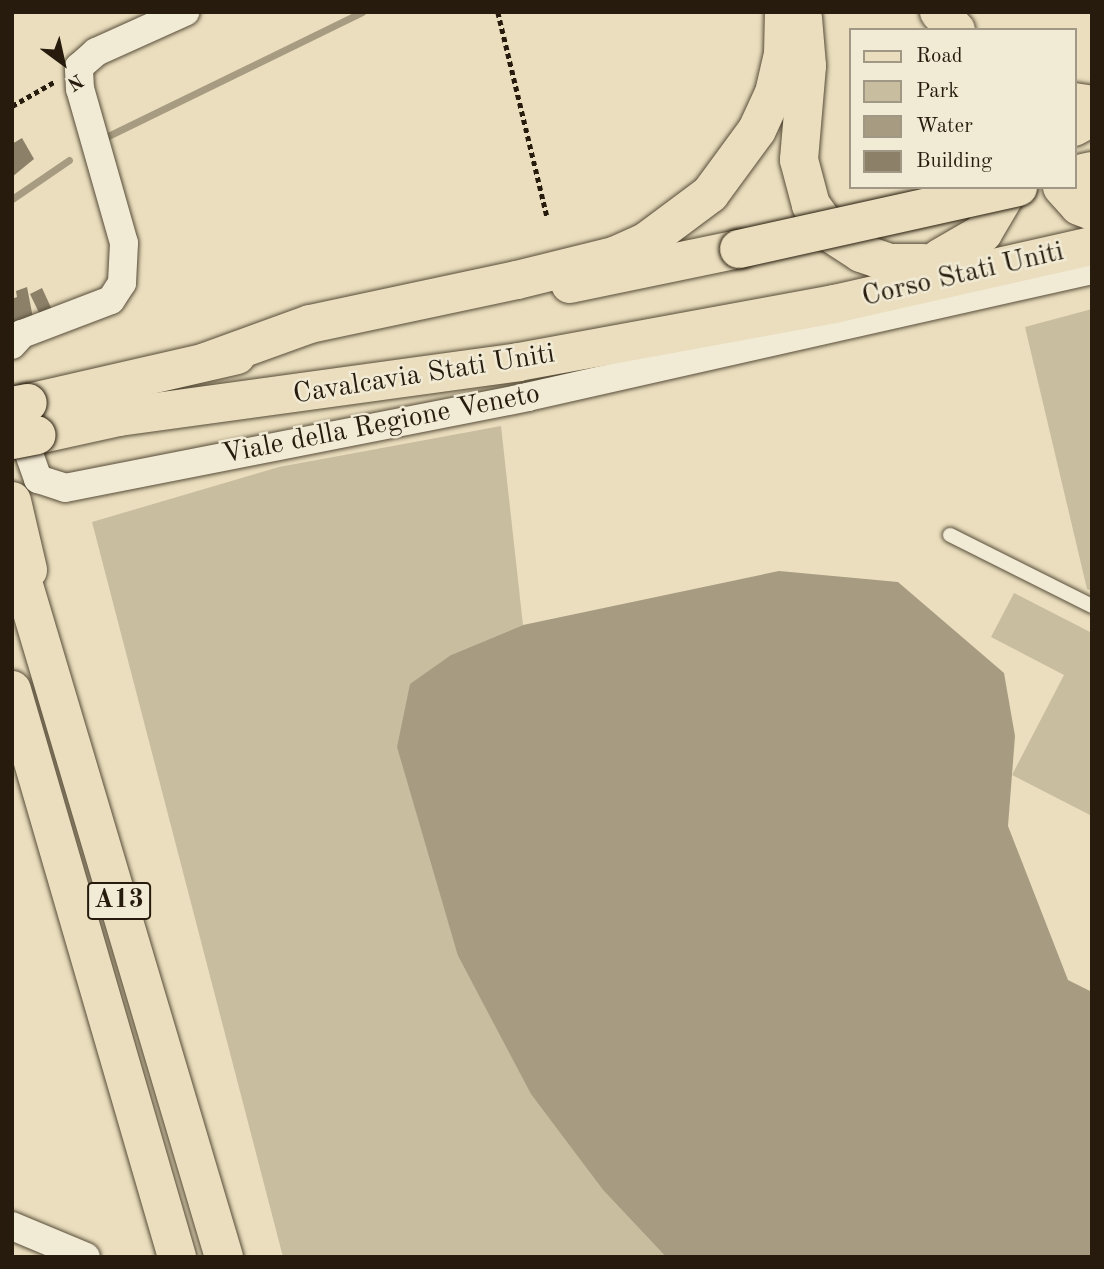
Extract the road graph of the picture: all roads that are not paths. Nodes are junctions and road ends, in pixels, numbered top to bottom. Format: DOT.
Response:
graph roads {
  1 [pos="185,12"];
  2 [pos="784,12"];
  3 [pos="802,12"];
  4 [pos="933,12"];
  5 [pos="939,12"];
  6 [pos="945,28"];
  7 [pos="954,28"];
  8 [pos="1092,117"];
  9 [pos="1076,126"];
  10 [pos="1009,189"];
  11 [pos="1009,189"];
  12 [pos="1064,189"];
  13 [pos="1092,211"];
  14 [pos="1092,226"];
  15 [pos="1092,246"];
  16 [pos="932,260"];
  17 [pos="1092,270"];
  18 [pos="834,304"];
  19 [pos="12,345"];
  20 [pos="205,362"];
  21 [pos="20,417"];
  22 [pos="118,417"];
  23 [pos="12,501"];
  24 [pos="950,535"];
  25 [pos="12,545"];
  26 [pos="1092,606"];
  27 [pos="54,684"];
  28 [pos="12,690"];
  29 [pos="12,1226"];
  30 [pos="86,1257"];
  31 [pos="177,1257"];
  32 [pos="224,1257"];
  1 -- 19 [label="street"];
  2 -- 20 [label="main road"];
  3 -- 16 [label="main road"];
  4 -- 6 [label="main road"];
  5 -- 7 [label="main road"];
  8 -- 9 [label="main road"];
  10 -- 20 [label="main road, Cavalcavia Stati Uniti, bridge"];
  11 -- 16 [label="main road"];
  12 -- 13 [label="main road"];
  14 -- 16 [label="main road"];
  15 -- 18 [label="main road, Corso Stati Uniti"];
  16 -- 22 [label="main road"];
  17 -- 21 [label="street, Viale della Regione Veneto"];
  18 -- 22 [label="main road, Cavalcavia Stati Uniti"];
  20 -- 21 [label="main road, Cavalcavia Stati Uniti"];
  21 -- 22 [label="main road, Cavalcavia Stati Uniti"];
  23 -- 27 [label="main road, A13"];
  24 -- 26 [label="lane"];
  25 -- 27 [label="main road, A13"];
  27 -- 32 [label="main road, A13"];
  28 -- 31 [label="main road, A13"];
  29 -- 30 [label="street"];
}
